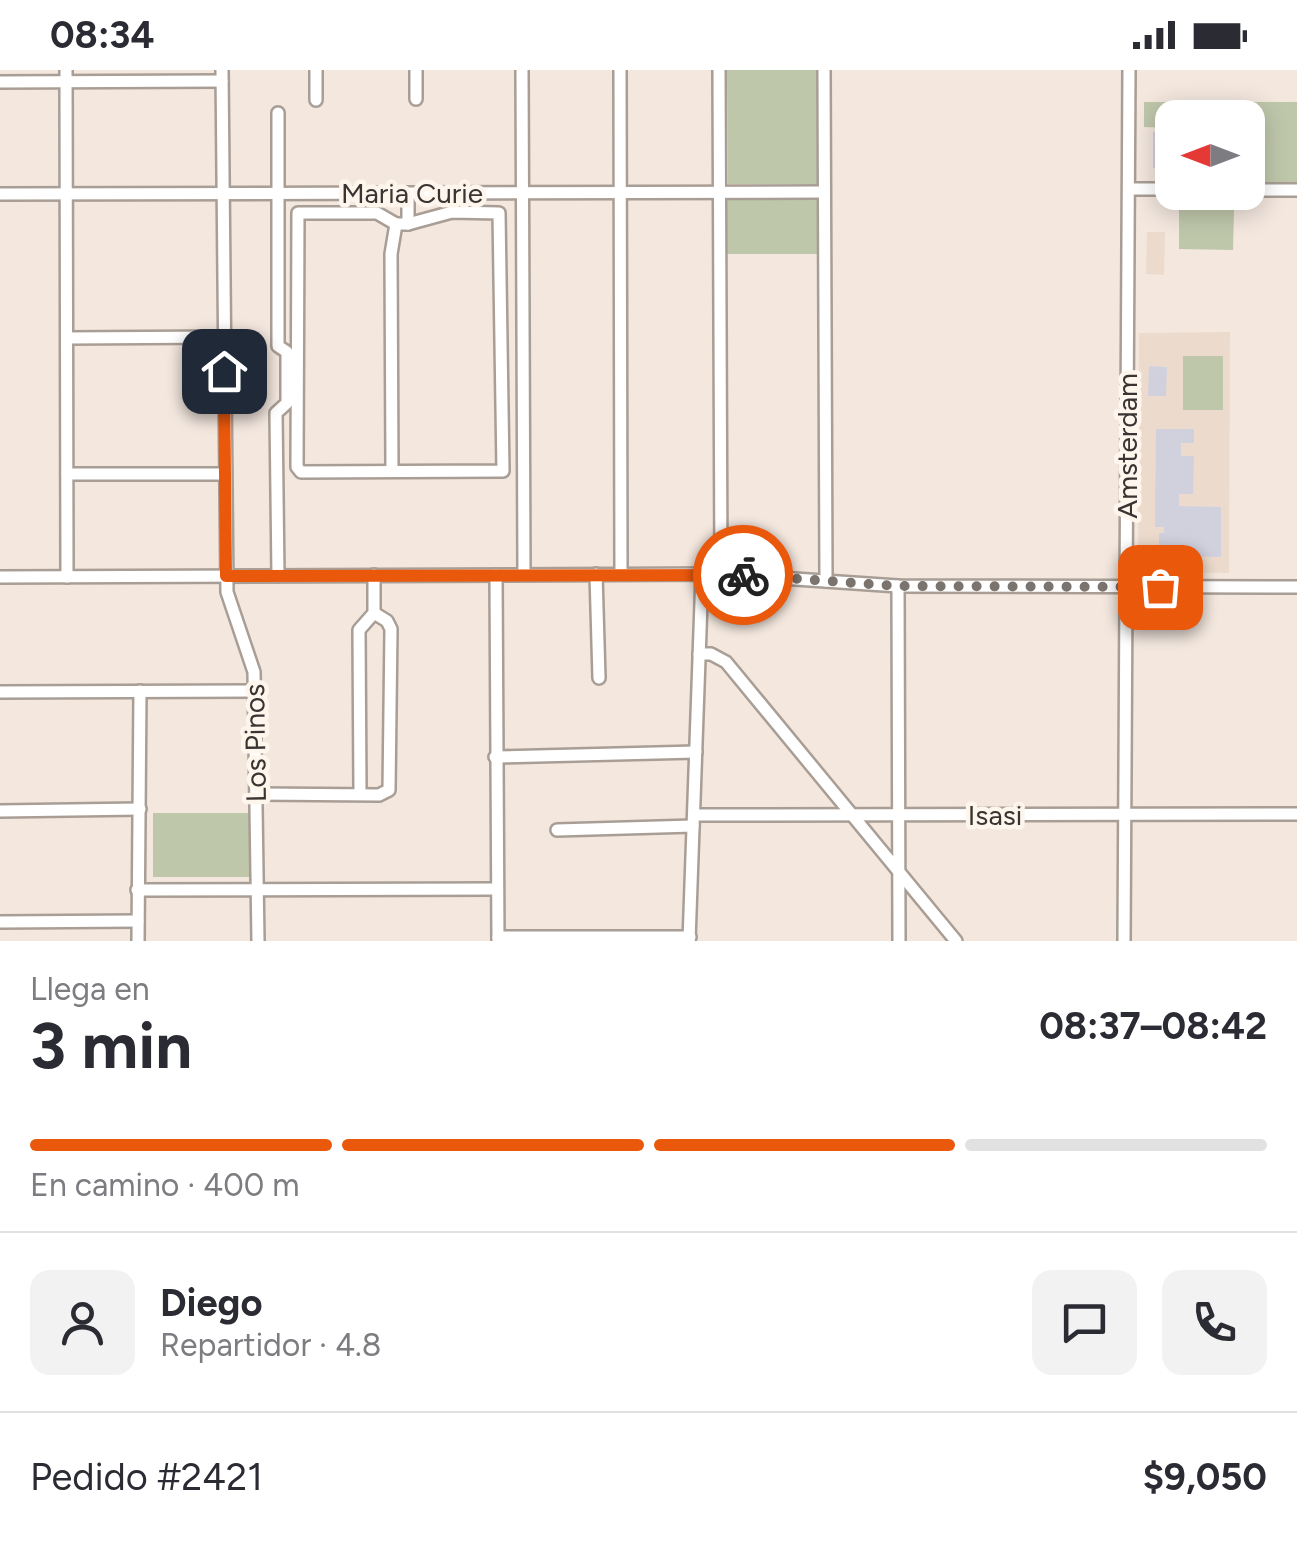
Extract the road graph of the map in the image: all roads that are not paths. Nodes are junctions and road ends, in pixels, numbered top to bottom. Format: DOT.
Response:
graph roads {
  1 [pos="316,70"];
  2 [pos="416,70"];
  3 [pos="522,70"];
  4 [pos="620,70"];
  5 [pos="720,70"];
  6 [pos="824,70"];
  7 [pos="1129,70"];
  8 [pos="66,76"];
  9 [pos="222,76"];
  10 [pos="0,82"];
  11 [pos="416,99"];
  12 [pos="316,100"];
  13 [pos="278,113"];
  14 [pos="1128,189"];
  15 [pos="1155,190"];
  16 [pos="1265,190"];
  17 [pos="1297,190"];
  18 [pos="523,192"];
  19 [pos="620,192"];
  20 [pos="720,192"];
  21 [pos="824,192"];
  22 [pos="0,194"];
  23 [pos="66,194"];
  24 [pos="223,194"];
  25 [pos="278,194"];
  26 [pos="408,194"];
  27 [pos="402,224"];
  28 [pos="224,337"];
  29 [pos="66,338"];
  30 [pos="392,471"];
  31 [pos="67,474"];
  32 [pos="225,474"];
  33 [pos="524,574"];
  34 [pos="596,574"];
  35 [pos="621,574"];
  36 [pos="702,574"];
  37 [pos="721,574"];
  38 [pos="374,575"];
  39 [pos="496,575"];
  40 [pos="226,576"];
  41 [pos="278,576"];
  42 [pos="0,577"];
  43 [pos="67,577"];
  44 [pos="826,581"];
  45 [pos="898,586"];
  46 [pos="1126,587"];
  47 [pos="1297,587"];
  48 [pos="374,613"];
  49 [pos="699,654"];
  50 [pos="599,678"];
  51 [pos="254,690"];
  52 [pos="0,692"];
  53 [pos="140,692"];
  54 [pos="696,752"];
  55 [pos="495,757"];
  56 [pos="360,793"];
  57 [pos="256,794"];
  58 [pos="140,810"];
  59 [pos="0,811"];
  60 [pos="1125,814"];
  61 [pos="1297,814"];
  62 [pos="852,815"];
  63 [pos="898,815"];
  64 [pos="694,820"];
  65 [pos="556,830"];
  66 [pos="899,872"];
  67 [pos="496,889"];
  68 [pos="137,890"];
  69 [pos="256,890"];
  70 [pos="138,921"];
  71 [pos="0,922"];
  72 [pos="498,939"];
  73 [pos="690,939"];
  74 [pos="138,941"];
  75 [pos="258,941"];
  76 [pos="899,941"];
  77 [pos="956,941"];
  78 [pos="1124,941"];
  1 -- 12 [label="street"];
  2 -- 11 [label="street"];
  3 -- 18 [label="street"];
  4 -- 19 [label="street"];
  5 -- 20 [label="street"];
  6 -- 21 [label="street"];
  7 -- 14 [label="street, Amsterdam"];
  8 -- 9 [label="street"];
  8 -- 10 [label="street"];
  8 -- 23 [label="street"];
  9 -- 24 [label="street, Los Pinos"];
  13 -- 25 [label="street"];
  14 -- 15 [label="street"];
  14 -- 46 [label="street, Amsterdam"];
  16 -- 17 [label="street"];
  18 -- 19 [label="street, Maria Curie"];
  18 -- 26 [label="street, Maria Curie"];
  18 -- 33 [label="street"];
  19 -- 20 [label="street, Maria Curie"];
  19 -- 35 [label="street"];
  20 -- 21 [label="street, Maria Curie"];
  20 -- 37 [label="street"];
  21 -- 44 [label="street"];
  22 -- 23 [label="street, Maria Curie"];
  23 -- 24 [label="street, Maria Curie"];
  23 -- 29 [label="street"];
  24 -- 25 [label="street, Maria Curie"];
  24 -- 28 [label="street, Los Pinos"];
  25 -- 26 [label="street, Maria Curie"];
  25 -- 41 [label="street"];
  26 -- 27 [label="street"];
  27 -- 30 [label="street"];
  27 -- 30 [label="street"];
  27 -- 30 [label="street"];
  28 -- 29 [label="street"];
  28 -- 32 [label="street, Los Pinos"];
  29 -- 31 [label="street"];
  31 -- 32 [label="street"];
  31 -- 43 [label="street"];
  32 -- 40 [label="street, Los Pinos"];
  33 -- 34 [label="street"];
  33 -- 39 [label="street"];
  34 -- 35 [label="street"];
  34 -- 50 [label="street"];
  35 -- 36 [label="street"];
  36 -- 37 [label="street"];
  36 -- 49 [label="street"];
  37 -- 44 [label="street"];
  38 -- 39 [label="street"];
  38 -- 41 [label="street"];
  38 -- 48 [label="street"];
  39 -- 55 [label="street"];
  40 -- 41 [label="street"];
  40 -- 43 [label="street"];
  40 -- 51 [label="street, Los Pinos"];
  42 -- 43 [label="street"];
  44 -- 45 [label="street"];
  45 -- 46 [label="street"];
  45 -- 63 [label="street"];
  46 -- 47 [label="street"];
  46 -- 60 [label="street, Amsterdam"];
  48 -- 56 [label="street"];
  48 -- 56 [label="street"];
  49 -- 54 [label="street"];
  49 -- 62 [label="street"];
  51 -- 53 [label="street"];
  51 -- 57 [label="street, Los Pinos"];
  52 -- 53 [label="street"];
  53 -- 58 [label="street"];
  54 -- 55 [label="street"];
  54 -- 64 [label="street"];
  55 -- 67 [label="street"];
  56 -- 57 [label="street"];
  57 -- 69 [label="street, Los Pinos"];
  58 -- 59 [label="street"];
  58 -- 68 [label="street"];
  60 -- 61 [label="street, Isasi"];
  60 -- 63 [label="street, Isasi"];
  60 -- 78 [label="street, Amsterdam"];
  62 -- 63 [label="street, Isasi"];
  62 -- 64 [label="street, Isasi"];
  62 -- 66 [label="street"];
  63 -- 66 [label="street"];
  64 -- 65 [label="street, Isasi"];
  64 -- 73 [label="street"];
  66 -- 76 [label="street"];
  66 -- 77 [label="street"];
  67 -- 69 [label="street"];
  67 -- 72 [label="street"];
  68 -- 69 [label="street"];
  68 -- 70 [label="street"];
  69 -- 75 [label="street, Los Pinos"];
  70 -- 71 [label="street"];
  70 -- 74 [label="street"];
  72 -- 73 [label="street"];
}
